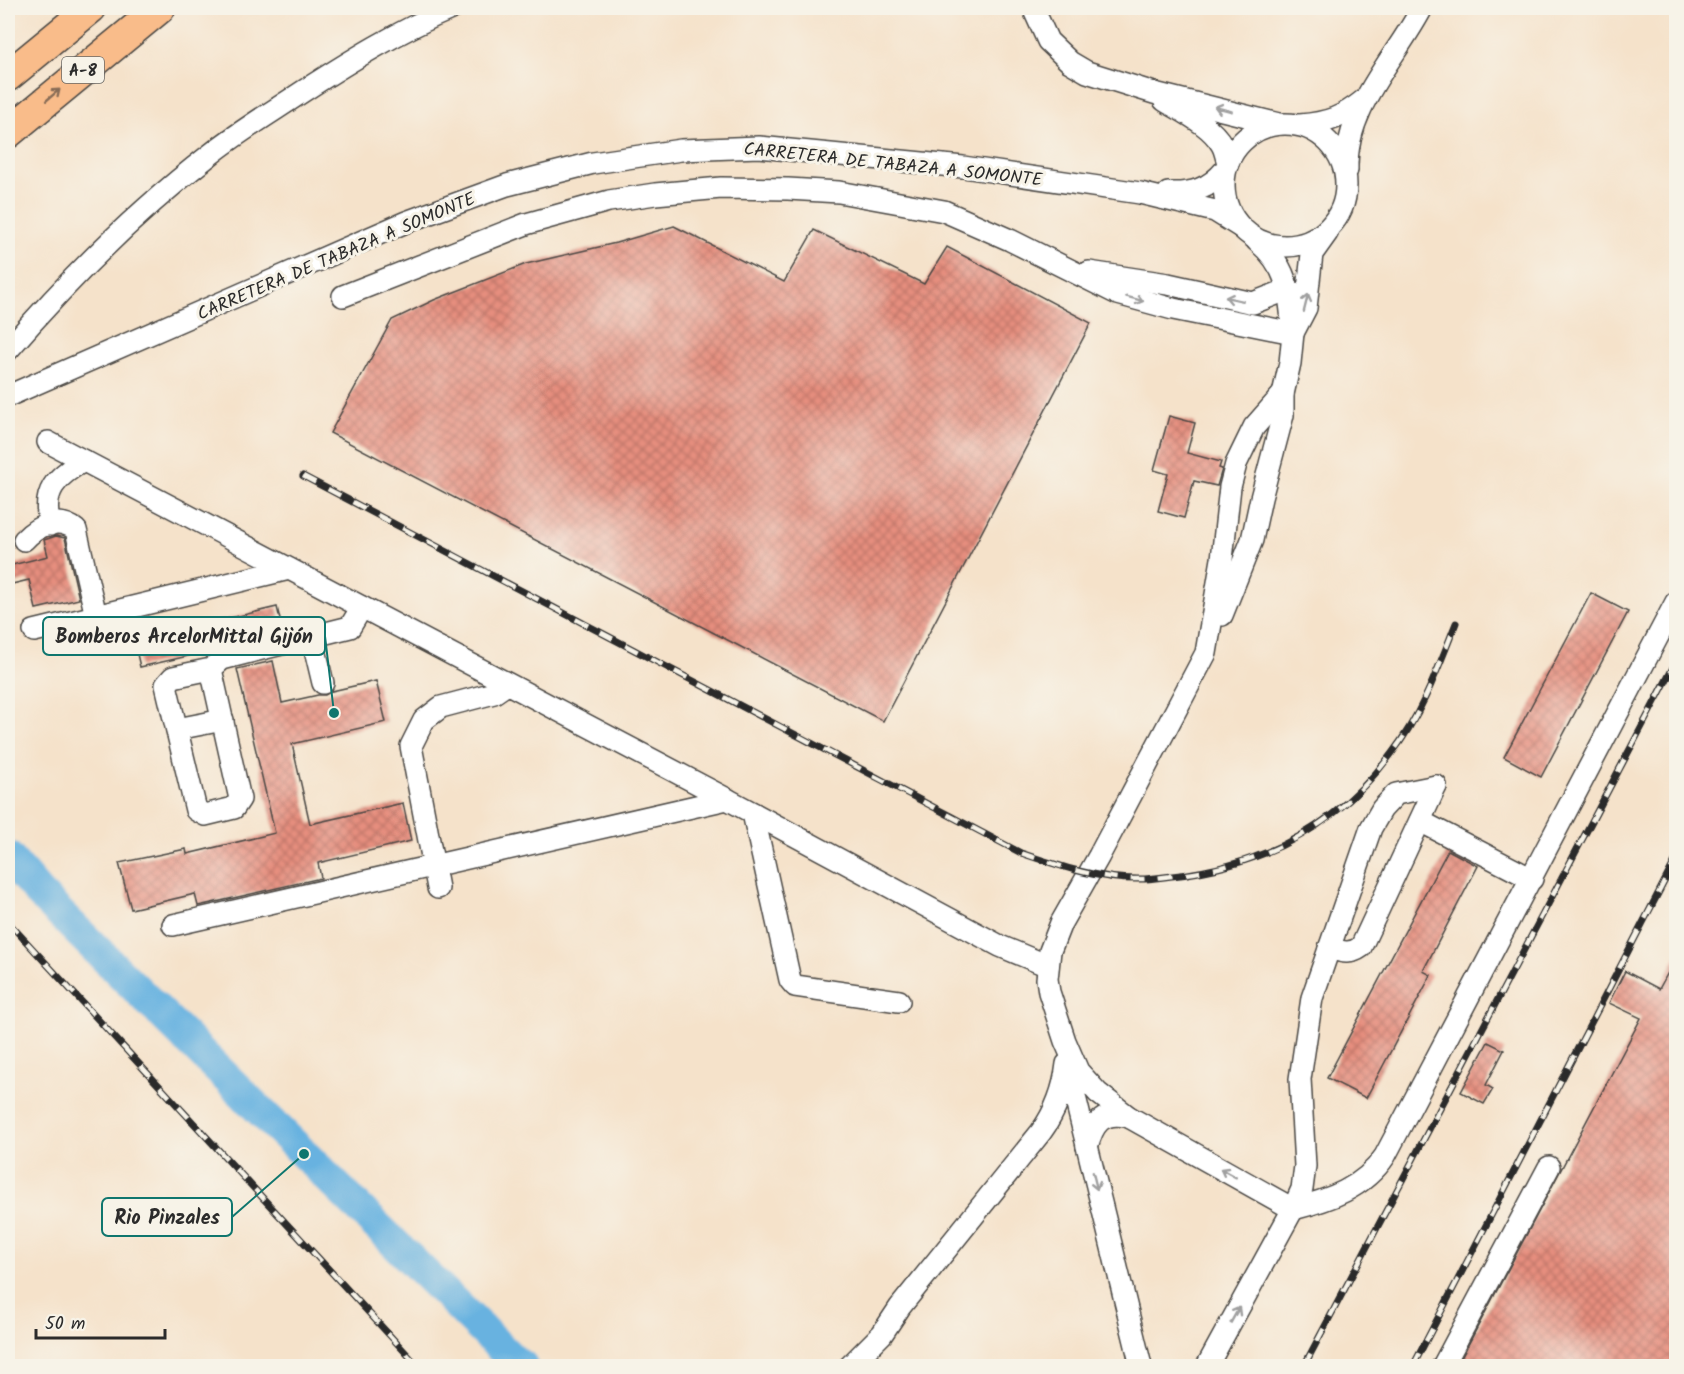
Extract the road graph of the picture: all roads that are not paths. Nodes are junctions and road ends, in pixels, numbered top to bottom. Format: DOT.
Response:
graph roads {
  1 [pos="91,8"];
  2 [pos="160,8"];
  3 [pos="453,8"];
  4 [pos="1033,8"];
  5 [pos="1422,8"];
  6 [pos="8,76"];
  7 [pos="1154,93"];
  8 [pos="1365,99"];
  9 [pos="1289,124"];
  10 [pos="8,133"];
  11 [pos="1227,167"];
  12 [pos="1347,182"];
  13 [pos="1140,193"];
  14 [pos="1336,221"];
  15 [pos="1246,232"];
  16 [pos="1062,267"];
  17 [pos="1289,289"];
  18 [pos="343,296"];
  19 [pos="1293,333"];
  20 [pos="8,350"];
  21 [pos="1283,394"];
  22 [pos="8,396"];
  23 [pos="48,442"];
  24 [pos="84,461"];
  25 [pos="50,525"];
  26 [pos="24,540"];
  27 [pos="289,569"];
  28 [pos="1677,602"];
  29 [pos="362,607"];
  30 [pos="96,616"];
  31 [pos="34,630"];
  32 [pos="312,637"];
  33 [pos="1206,653"];
  34 [pos="211,669"];
  35 [pos="322,683"];
  36 [pos="507,684"];
  37 [pos="223,720"];
  38 [pos="177,729"];
  39 [pos="727,799"];
  40 [pos="753,813"];
  41 [pos="1420,821"];
  42 [pos="434,866"];
  43 [pos="1532,879"];
  44 [pos="438,888"];
  45 [pos="173,925"];
  46 [pos="1329,948"];
  47 [pos="1047,966"];
  48 [pos="899,1001"];
  49 [pos="1065,1041"];
  50 [pos="1068,1064"];
  51 [pos="1128,1117"];
  52 [pos="1032,1144"];
  53 [pos="1087,1147"];
  54 [pos="1549,1167"];
  55 [pos="1293,1209"];
  56 [pos="850,1366"];
  57 [pos="1141,1366"];
  58 [pos="1207,1366"];
  59 [pos="1443,1366"];
  1 -- 6 [label="highway, A-8"];
  10 -- 2 [label="highway, A-8, one-way"];
  3 -- 20 [label="street"];
  4 -- 7 [label="street"];
  5 -- 8 [label="street"];
  9 -- 7 [label="street, one-way"];
  7 -- 11 [label="street"];
  8 -- 9 [label="street"];
  8 -- 12 [label="street"];
  9 -- 11 [label="street"];
  9 -- 12 [label="street"];
  11 -- 13 [label="street, CARRETERA DE TABAZA A SOMONTE"];
  11 -- 15 [label="street"];
  12 -- 14 [label="street"];
  13 -- 15 [label="street, CARRETERA DE TABAZA A SOMONTE"];
  13 -- 22 [label="street, CARRETERA DE TABAZA A SOMONTE"];
  14 -- 15 [label="street"];
  19 -- 14 [label="street, one-way"];
  15 -- 17 [label="street"];
  17 -- 16 [label="street, one-way"];
  16 -- 18 [label="street"];
  16 -- 19 [label="street, one-way"];
  17 -- 19 [label="street"];
  19 -- 21 [label="street"];
  21 -- 33 [label="street"];
  21 -- 33 [label="street"];
  23 -- 24 [label="street"];
  24 -- 25 [label="street"];
  24 -- 27 [label="street"];
  25 -- 26 [label="street"];
  25 -- 30 [label="street"];
  27 -- 29 [label="street"];
  27 -- 30 [label="street"];
  28 -- 43 [label="street"];
  29 -- 32 [label="street"];
  29 -- 36 [label="street"];
  30 -- 31 [label="street"];
  32 -- 34 [label="street"];
  32 -- 35 [label="street"];
  33 -- 47 [label="street"];
  34 -- 37 [label="street"];
  34 -- 38 [label="street"];
  36 -- 39 [label="street"];
  36 -- 42 [label="street"];
  37 -- 38 [label="street"];
  37 -- 38 [label="street"];
  39 -- 40 [label="street"];
  39 -- 42 [label="street"];
  40 -- 47 [label="street"];
  40 -- 48 [label="street"];
  41 -- 43 [label="street"];
  41 -- 46 [label="street"];
  41 -- 46 [label="street"];
  42 -- 44 [label="street"];
  42 -- 45 [label="street"];
  43 -- 55 [label="street"];
  46 -- 55 [label="street"];
  47 -- 49 [label="street"];
  49 -- 50 [label="street"];
  49 -- 51 [label="street"];
  50 -- 52 [label="street"];
  50 -- 53 [label="street"];
  51 -- 53 [label="street"];
  55 -- 51 [label="street, one-way"];
  52 -- 53 [label="street"];
  52 -- 56 [label="street"];
  53 -- 57 [label="street, one-way"];
  54 -- 59 [label="street"];
  58 -- 55 [label="street, one-way"];
}
